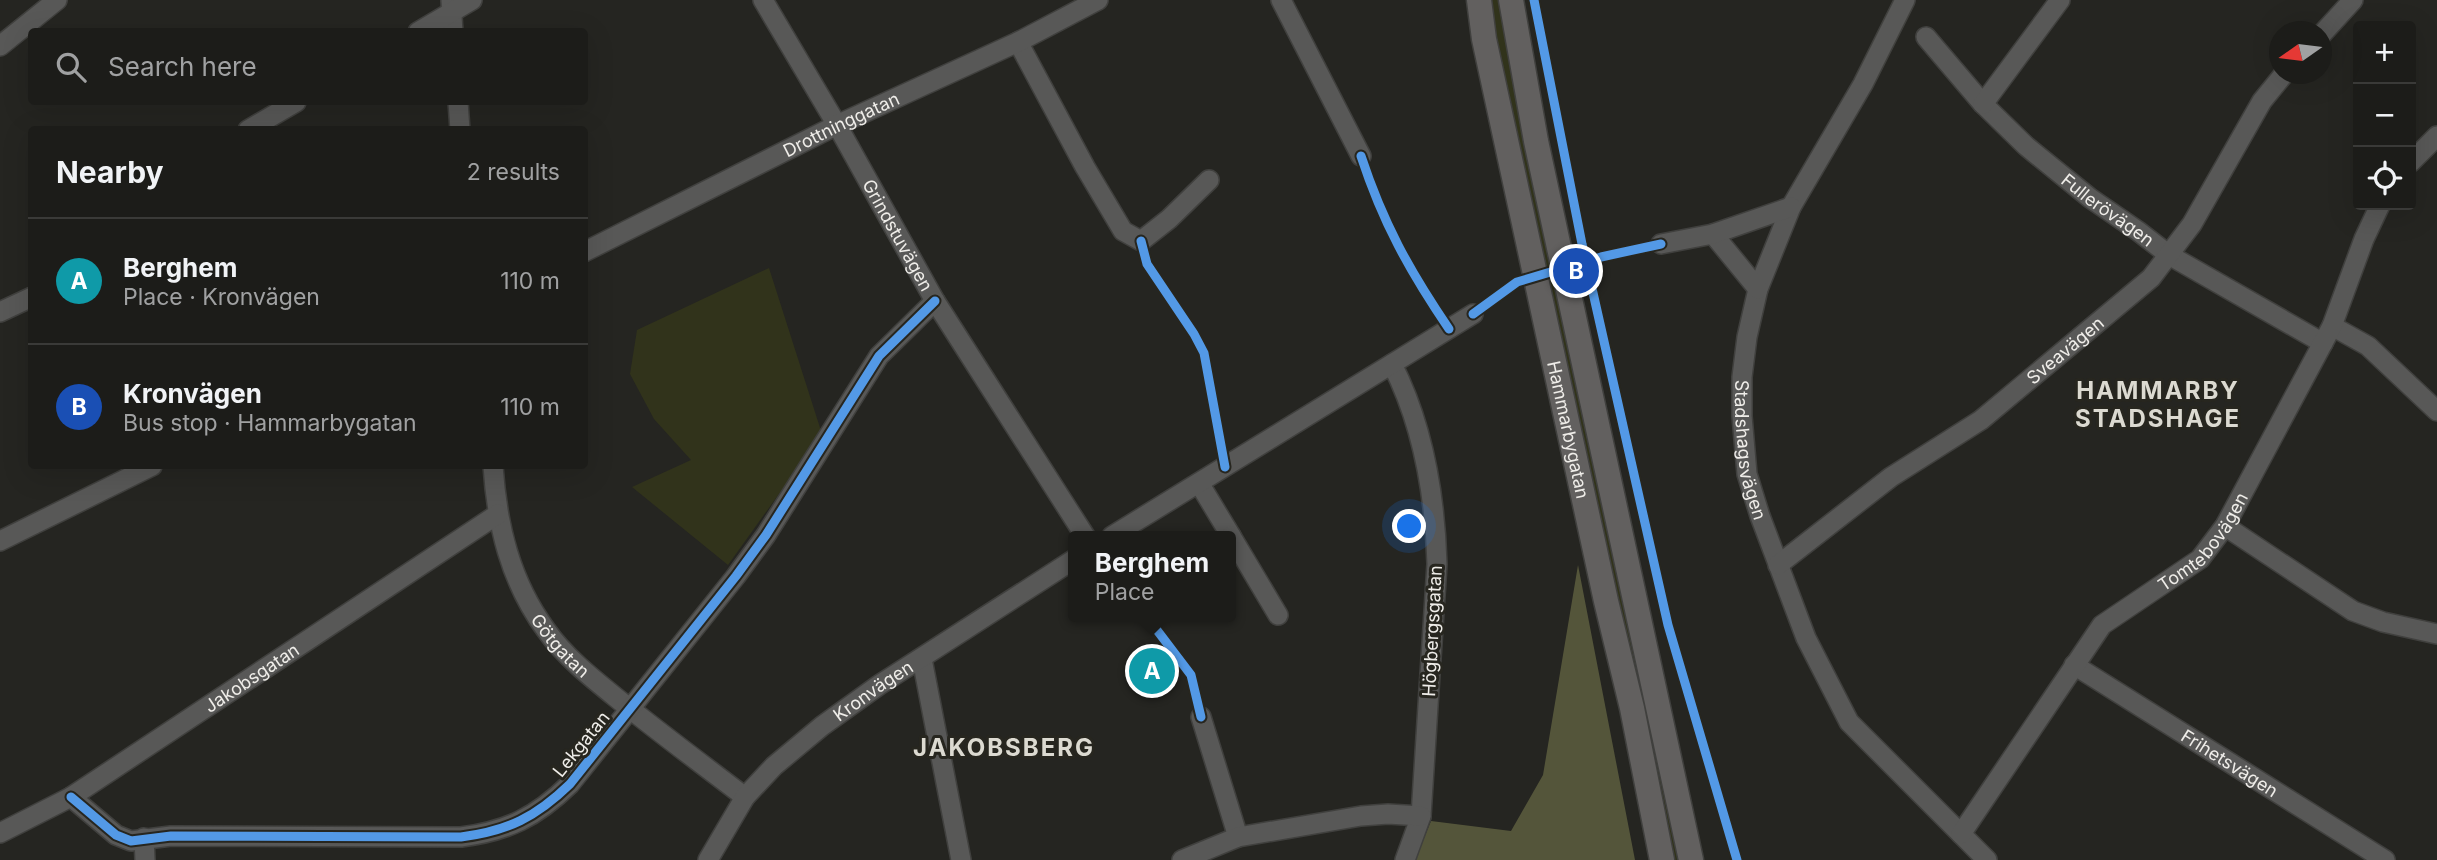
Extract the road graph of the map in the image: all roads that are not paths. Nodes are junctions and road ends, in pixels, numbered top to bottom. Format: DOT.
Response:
graph roads {
  1 [pos="57,0"];
  2 [pos="472,0"];
  3 [pos="763,0"];
  4 [pos="1098,0"];
  5 [pos="1282,0"];
  6 [pos="1479,0"];
  7 [pos="1511,0"];
  8 [pos="1905,0"];
  9 [pos="2060,0"];
  10 [pos="2353,0"];
  11 [pos="452,14"];
  12 [pos="2332,23"];
  13 [pos="426,28"];
  14 [pos="1926,37"];
  15 [pos="1018,41"];
  16 [pos="0,46"];
  17 [pos="2276,84"];
  18 [pos="1983,104"];
  19 [pos="291,105"];
  20 [pos="458,105"];
  21 [pos="837,125"];
  22 [pos="255,126"];
  23 [pos="460,126"];
  24 [pos="2435,141"];
  25 [pos="1361,156"];
  26 [pos="2416,158"];
  27 [pos="1209,180"];
  28 [pos="1791,207"];
  29 [pos="2378,210"];
  30 [pos="1713,234"];
  31 [pos="1661,244"];
  32 [pos="588,251"];
  33 [pos="2169,255"];
  34 [pos="1758,289"];
  35 [pos="28,299"];
  36 [pos="935,301"];
  37 [pos="0,312"];
  38 [pos="1473,314"];
  39 [pos="2327,334"];
  40 [pos="1392,364"];
  41 [pos="2437,411"];
  42 [pos="146,469"];
  43 [pos="493,469"];
  44 [pos="1199,483"];
  45 [pos="498,513"];
  46 [pos="2225,526"];
  47 [pos="1082,531"];
  48 [pos="1120,531"];
  49 [pos="1228,531"];
  50 [pos="0,541"];
  51 [pos="1236,544"];
  52 [pos="1068,563"];
  53 [pos="1778,565"];
  54 [pos="1278,615"];
  55 [pos="2437,634"];
  56 [pos="922,659"];
  57 [pos="2074,665"];
  58 [pos="630,709"];
  59 [pos="1201,717"];
  60 [pos="71,797"];
  61 [pos="745,797"];
  62 [pos="1421,816"];
  63 [pos="0,833"];
  64 [pos="1961,834"];
  65 [pos="1238,837"];
  66 [pos="144,838"];
  67 [pos="145,860"];
  68 [pos="708,860"];
  69 [pos="961,860"];
  70 [pos="1182,860"];
  71 [pos="1405,860"];
  72 [pos="1662,860"];
  73 [pos="1691,860"];
  74 [pos="1987,860"];
  75 [pos="2385,860"];
  1 -- 16 [label="street"];
  2 -- 11 [label="street"];
  3 -- 21 [label="street, Grindstuvägen"];
  4 -- 15 [label="street, Drottninggatan"];
  5 -- 25 [label="street"];
  6 -- 72 [label="main road, Hammarbygatan"];
  7 -- 73 [label="main road, Hammarbygatan"];
  8 -- 28 [label="street, Stadshagsvägen"];
  9 -- 18 [label="street"];
  10 -- 12 [label="street"];
  11 -- 13 [label="street"];
  14 -- 18 [label="street, Fullerövägen"];
  15 -- 21 [label="street, Drottninggatan"];
  15 -- 27 [label="street"];
  17 -- 33 [label="street, Sveavägen"];
  18 -- 33 [label="street, Fullerövägen"];
  19 -- 22 [label="street"];
  20 -- 23 [label="street"];
  21 -- 32 [label="street, Drottninggatan"];
  21 -- 36 [label="street, Grindstuvägen"];
  24 -- 26 [label="street"];
  28 -- 30 [label="street"];
  28 -- 34 [label="street, Stadshagsvägen"];
  29 -- 39 [label="street, Tomtebovägen"];
  30 -- 31 [label="street"];
  30 -- 34 [label="street"];
  33 -- 39 [label="street, Fullerövägen"];
  33 -- 53 [label="street, Sveavägen"];
  34 -- 53 [label="street, Stadshagsvägen"];
  35 -- 37 [label="street"];
  36 -- 47 [label="street, Grindstuvägen"];
  36 -- 58 [label="street, Lekgatan"];
  38 -- 40 [label="street"];
  39 -- 41 [label="street, Fullerövägen"];
  39 -- 46 [label="street, Tomtebovägen"];
  40 -- 44 [label="street"];
  40 -- 62 [label="street, Högbergsgatan"];
  42 -- 50 [label="street"];
  43 -- 45 [label="street, Götgatan"];
  44 -- 48 [label="street"];
  44 -- 49 [label="street"];
  45 -- 58 [label="street, Götgatan"];
  45 -- 60 [label="street, Jakobsgatan"];
  46 -- 55 [label="street"];
  46 -- 57 [label="street, Tomtebovägen"];
  51 -- 54 [label="street"];
  52 -- 56 [label="street, Kronvägen"];
  53 -- 64 [label="street, Stadshagsvägen"];
  56 -- 61 [label="street, Kronvägen"];
  56 -- 69 [label="street"];
  57 -- 64 [label="street, Tomtebovägen"];
  57 -- 75 [label="street, Frihetsvägen"];
  58 -- 61 [label="street, Götgatan"];
  58 -- 66 [label="street, Lekgatan"];
  59 -- 65 [label="street"];
  60 -- 63 [label="street, Jakobsgatan"];
  60 -- 66 [label="street, Lekgatan"];
  61 -- 68 [label="street, Kronvägen"];
  62 -- 65 [label="street"];
  62 -- 71 [label="street, Högbergsgatan"];
  64 -- 74 [label="street, Stadshagsvägen"];
  65 -- 70 [label="street"];
  66 -- 67 [label="street"];
}
